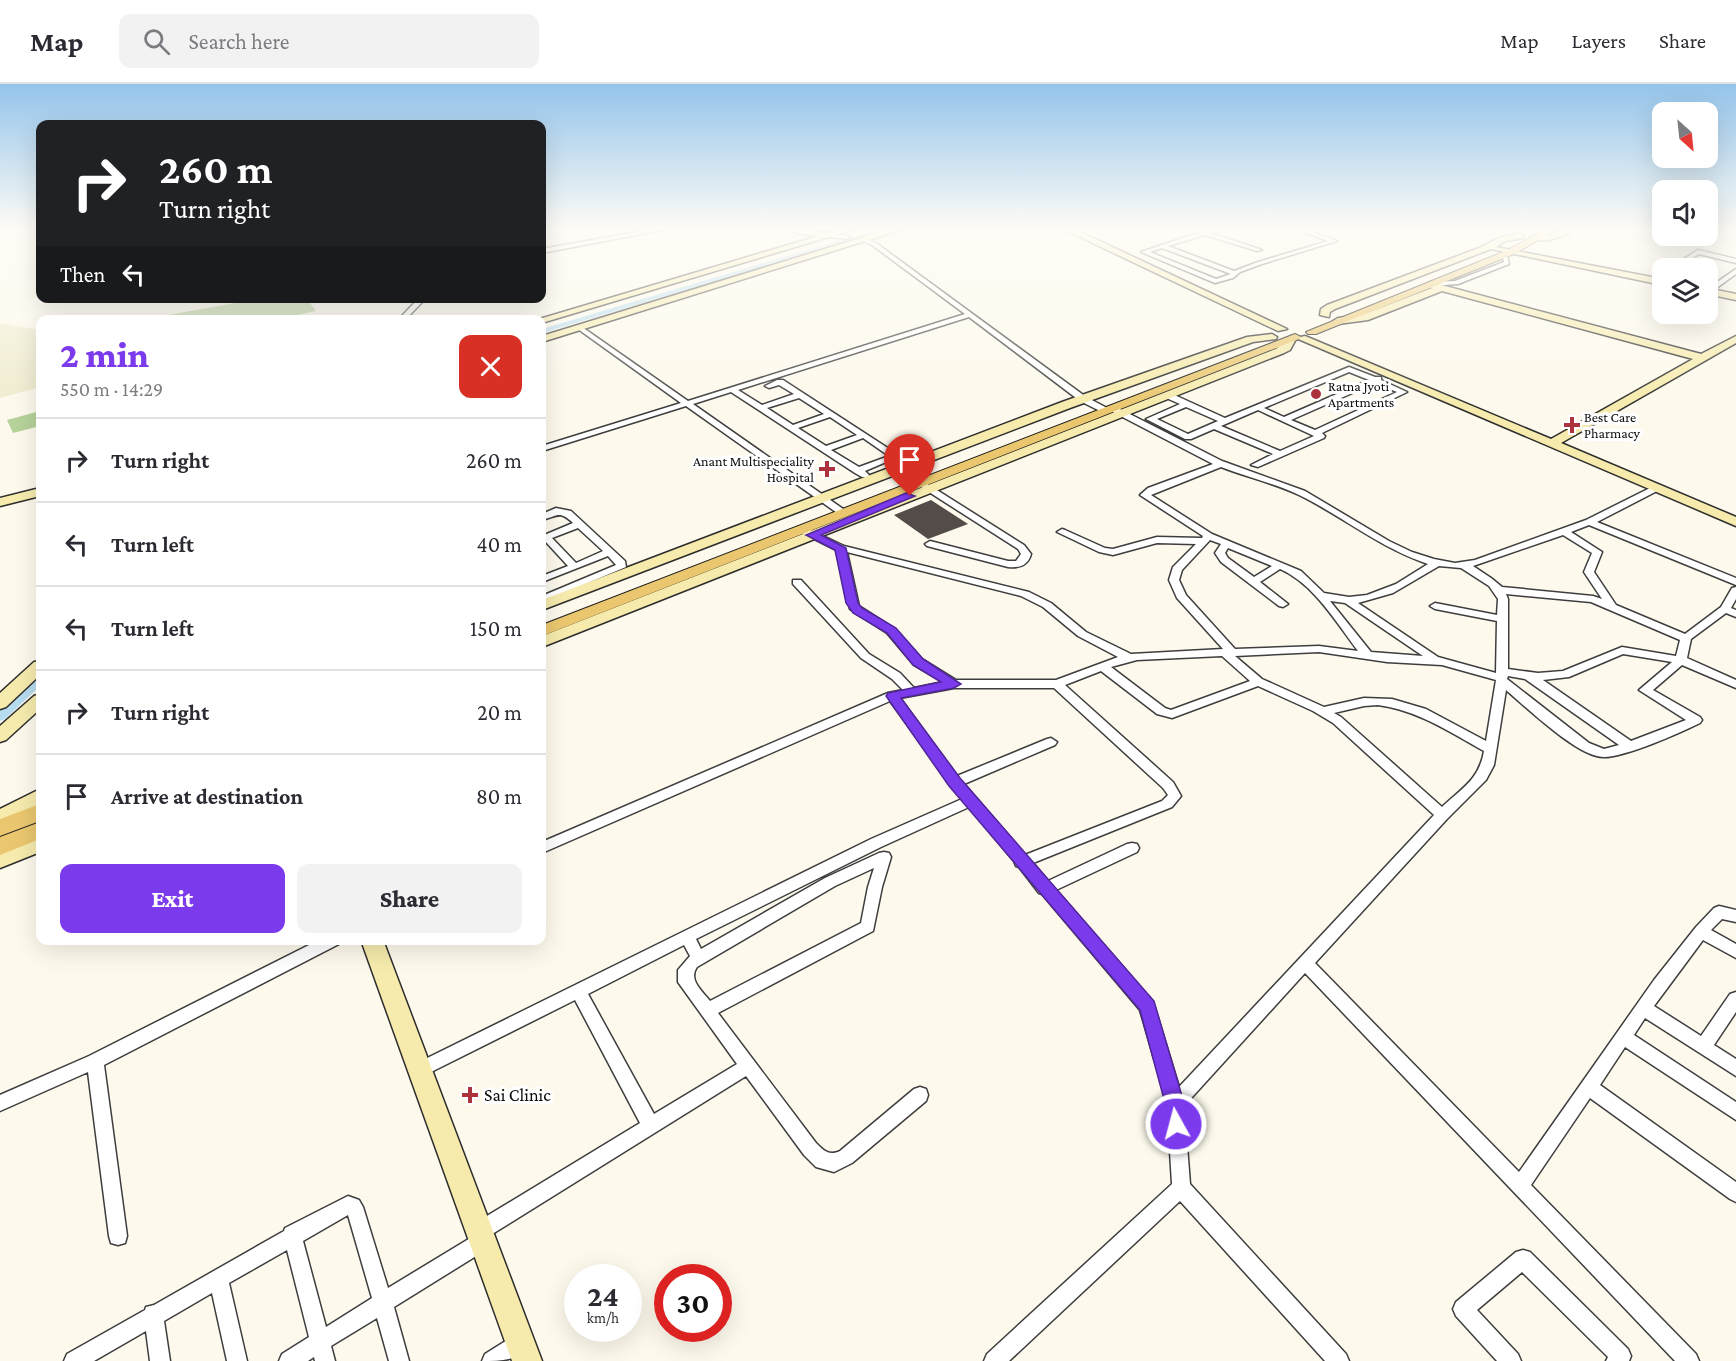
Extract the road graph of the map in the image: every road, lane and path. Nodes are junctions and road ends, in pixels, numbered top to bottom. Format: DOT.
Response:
graph roads {
  1 [pos="651,288"];
  2 [pos="676,288"];
  3 [pos="711,288"];
  4 [pos="933,288"];
  5 [pos="1198,288"];
  6 [pos="1207,288"];
  7 [pos="1382,288"];
  8 [pos="1402,288"];
  9 [pos="1421,288"];
  10 [pos="1442,288"];
  11 [pos="1718,292"];
  12 [pos="1736,297"];
  13 [pos="418,303"];
  14 [pos="406,315"];
  15 [pos="970,315"];
  16 [pos="1325,315"];
  17 [pos="546,319"];
  18 [pos="1338,321"];
  19 [pos="546,326"];
  20 [pos="580,328"];
  21 [pos="1294,333"];
  22 [pos="546,338"];
  23 [pos="1736,339"];
  24 [pos="1703,358"];
  25 [pos="1388,376"];
  26 [pos="1375,380"];
  27 [pos="736,392"];
  28 [pos="1171,394"];
  29 [pos="800,395"];
  30 [pos="690,404"];
  31 [pos="1186,404"];
  32 [pos="1104,407"];
  33 [pos="1257,407"];
  34 [pos="760,408"];
  35 [pos="831,414"];
  36 [pos="1228,420"];
  37 [pos="1284,420"];
  38 [pos="1213,426"];
  39 [pos="792,428"];
  40 [pos="1316,434"];
  41 [pos="864,435"];
  42 [pos="1556,442"];
  43 [pos="546,448"];
  44 [pos="825,449"];
  45 [pos="1280,454"];
  46 [pos="1220,464"];
  47 [pos="1255,465"];
  48 [pos="858,471"];
  49 [pos="871,479"];
  50 [pos="925,485"];
  51 [pos="36,487"];
  52 [pos="1656,488"];
  53 [pos="36,493"];
  54 [pos="0,497"];
  55 [pos="0,502"];
  56 [pos="832,506"];
  57 [pos="1736,513"];
  58 [pos="546,516"];
  59 [pos="1589,522"];
  60 [pos="1736,522"];
  61 [pos="580,524"];
  62 [pos="807,532"];
  63 [pos="1062,532"];
  64 [pos="1565,532"];
  65 [pos="546,537"];
  66 [pos="1206,538"];
  67 [pos="546,540"];
  68 [pos="930,544"];
  69 [pos="1226,544"];
  70 [pos="840,548"];
  71 [pos="610,552"];
  72 [pos="1438,562"];
  73 [pos="1280,565"];
  74 [pos="1465,566"];
  75 [pos="574,567"];
  76 [pos="557,573"];
  77 [pos="546,577"];
  78 [pos="546,580"];
  79 [pos="1255,581"];
  80 [pos="797,582"];
  81 [pos="1736,582"];
  82 [pos="1736,590"];
  83 [pos="1499,591"];
  84 [pos="566,592"];
  85 [pos="1321,597"];
  86 [pos="546,598"];
  87 [pos="1347,600"];
  88 [pos="546,603"];
  89 [pos="1283,604"];
  90 [pos="1611,605"];
  91 [pos="1435,606"];
  92 [pos="1725,609"];
  93 [pos="1736,614"];
  94 [pos="546,616"];
  95 [pos="1503,619"];
  96 [pos="546,630"];
  97 [pos="1686,638"];
  98 [pos="546,640"];
  99 [pos="1228,652"];
  100 [pos="1368,656"];
  101 [pos="1128,657"];
  102 [pos="1434,660"];
  103 [pos="1681,660"];
  104 [pos="1104,667"];
  105 [pos="36,670"];
  106 [pos="1528,676"];
  107 [pos="1502,677"];
  108 [pos="1258,682"];
  109 [pos="954,684"];
  110 [pos="1057,684"];
  111 [pos="1736,684"];
  112 [pos="910,691"];
  113 [pos="892,696"];
  114 [pos="0,703"];
  115 [pos="36,703"];
  116 [pos="1323,711"];
  117 [pos="0,736"];
  118 [pos="1051,742"];
  119 [pos="1628,745"];
  120 [pos="1491,749"];
  121 [pos="954,782"];
  122 [pos="36,798"];
  123 [pos="970,801"];
  124 [pos="36,814"];
  125 [pos="1442,815"];
  126 [pos="0,818"];
  127 [pos="0,828"];
  128 [pos="36,832"];
  129 [pos="0,846"];
  130 [pos="36,846"];
  131 [pos="546,846"];
  132 [pos="1132,848"];
  133 [pos="0,860"];
  134 [pos="1021,862"];
  135 [pos="1044,889"];
  136 [pos="1736,916"];
  137 [pos="1701,931"];
  138 [pos="687,937"];
  139 [pos="324,945"];
  140 [pos="374,945"];
  141 [pos="1736,952"];
  142 [pos="699,958"];
  143 [pos="1305,963"];
  144 [pos="578,990"];
  145 [pos="1736,999"];
  146 [pos="1644,1008"];
  147 [pos="708,1010"];
  148 [pos="1624,1037"];
  149 [pos="1703,1047"];
  150 [pos="95,1061"];
  151 [pos="749,1065"];
  152 [pos="1736,1068"];
  153 [pos="419,1070"];
  154 [pos="1590,1088"];
  155 [pos="920,1095"];
  156 [pos="0,1103"];
  157 [pos="1175,1103"];
  158 [pos="1736,1112"];
  159 [pos="651,1126"];
  160 [pos="1520,1186"];
  161 [pos="1181,1188"];
  162 [pos="1736,1193"];
  163 [pos="292,1235"];
  164 [pos="118,1236"];
  165 [pos="480,1236"];
  166 [pos="218,1278"];
  167 [pos="382,1303"];
  168 [pos="153,1314"];
  169 [pos="320,1342"];
  170 [pos="524,1351"];
  171 [pos="74,1361"];
  172 [pos="160,1361"];
  173 [pos="237,1361"];
  174 [pos="289,1361"];
  175 [pos="325,1361"];
  176 [pos="399,1361"];
  177 [pos="492,1361"];
  178 [pos="994,1361"];
  179 [pos="1339,1361"];
  180 [pos="1511,1361"];
  181 [pos="1616,1361"];
  182 [pos="1689,1361"];
  1 -- 17 [label="street"];
  2 -- 19 [label="street"];
  3 -- 20 [label="street"];
  4 -- 15 [label="street"];
  5 -- 21 [label="street"];
  6 -- 21 [label="street"];
  7 -- 16 [label="street"];
  8 -- 16 [label="main road"];
  9 -- 18 [label="main road"];
  10 -- 18 [label="street"];
  10 -- 24 [label="street"];
  11 -- 12 [label="street"];
  13 -- 14 [label="street"];
  15 -- 27 [label="street"];
  15 -- 32 [label="street"];
  16 -- 21 [label="main road"];
  18 -- 21 [label="main road"];
  20 -- 22 [label="street"];
  20 -- 30 [label="street"];
  21 -- 25 [label="street"];
  21 -- 28 [label="street"];
  21 -- 32 [label="main road"];
  21 -- 32 [label="street"];
  21 -- 42 [label="street"];
  23 -- 24 [label="street"];
  24 -- 42 [label="street"];
  25 -- 26 [label="street"];
  25 -- 42 [label="street"];
  26 -- 33 [label="street"];
  26 -- 37 [label="street"];
  26 -- 40 [label="street"];
  27 -- 29 [label="street"];
  27 -- 30 [label="street"];
  27 -- 34 [label="street"];
  28 -- 31 [label="street"];
  28 -- 32 [label="street"];
  28 -- 36 [label="street"];
  29 -- 34 [label="street"];
  29 -- 35 [label="street"];
  30 -- 43 [label="street"];
  30 -- 56 [label="street"];
  31 -- 36 [label="street"];
  31 -- 38 [label="street"];
  32 -- 46 [label="street"];
  32 -- 49 [label="street"];
  32 -- 50 [label="main road"];
  32 -- 56 [label="main road"];
  33 -- 36 [label="street"];
  33 -- 37 [label="street"];
  34 -- 39 [label="street"];
  35 -- 39 [label="street"];
  35 -- 41 [label="street"];
  36 -- 38 [label="street"];
  37 -- 40 [label="street"];
  38 -- 45 [label="street"];
  39 -- 44 [label="street"];
  40 -- 45 [label="street"];
  41 -- 44 [label="street"];
  41 -- 48 [label="street"];
  42 -- 52 [label="street"];
  42 -- 57 [label="street"];
  44 -- 48 [label="street"];
  45 -- 47 [label="street"];
  46 -- 66 [label="street"];
  46 -- 72 [label="street"];
  48 -- 49 [label="street"];
  49 -- 56 [label="street"];
  50 -- 56 [label="main road"];
  50 -- 62 [label="street"];
  50 -- 68 [label="street"];
  51 -- 54 [label="street"];
  52 -- 59 [label="street"];
  52 -- 60 [label="street"];
  53 -- 55 [label="street"];
  56 -- 62 [label="main road"];
  56 -- 84 [label="street"];
  56 -- 94 [label="main road"];
  58 -- 61 [label="street"];
  59 -- 64 [label="street"];
  59 -- 81 [label="street"];
  61 -- 65 [label="street"];
  61 -- 71 [label="street"];
  62 -- 70 [label="street"];
  62 -- 96 [label="main road"];
  62 -- 98 [label="street"];
  63 -- 66 [label="street"];
  64 -- 74 [label="street"];
  64 -- 90 [label="street"];
  66 -- 69 [label="street"];
  66 -- 99 [label="street"];
  67 -- 75 [label="street"];
  69 -- 73 [label="street"];
  69 -- 79 [label="street"];
  70 -- 101 [label="street"];
  70 -- 109 [label="street"];
  71 -- 75 [label="street"];
  71 -- 84 [label="street"];
  72 -- 74 [label="street"];
  72 -- 87 [label="street"];
  73 -- 79 [label="street"];
  73 -- 85 [label="street"];
  74 -- 83 [label="street"];
  75 -- 76 [label="street"];
  76 -- 77 [label="street"];
  76 -- 84 [label="street"];
  78 -- 84 [label="street"];
  79 -- 89 [label="street"];
  80 -- 112 [label="street"];
  82 -- 92 [label="street"];
  83 -- 90 [label="street"];
  83 -- 95 [label="street"];
  84 -- 86 [label="street"];
  84 -- 88 [label="street"];
  85 -- 87 [label="street"];
  85 -- 100 [label="street"];
  87 -- 102 [label="street"];
  90 -- 97 [label="street"];
  91 -- 95 [label="street"];
  92 -- 93 [label="street"];
  92 -- 97 [label="street"];
  95 -- 107 [label="street"];
  97 -- 103 [label="street"];
  99 -- 100 [label="street"];
  99 -- 101 [label="street"];
  99 -- 108 [label="street"];
  100 -- 102 [label="street"];
  101 -- 104 [label="street"];
  102 -- 107 [label="street"];
  103 -- 106 [label="street"];
  103 -- 111 [label="street"];
  103 -- 119 [label="street"];
  104 -- 108 [label="street"];
  104 -- 110 [label="street"];
  105 -- 114 [label="street"];
  106 -- 107 [label="street"];
  106 -- 119 [label="street"];
  107 -- 119 [label="street"];
  107 -- 120 [label="street"];
  108 -- 116 [label="street"];
  109 -- 110 [label="street"];
  109 -- 112 [label="street"];
  110 -- 134 [label="street"];
  112 -- 113 [label="street"];
  113 -- 121 [label="street"];
  113 -- 131 [label="street"];
  115 -- 117 [label="street"];
  116 -- 120 [label="street"];
  116 -- 125 [label="street"];
  118 -- 121 [label="street"];
  120 -- 125 [label="street"];
  121 -- 123 [label="street"];
  122 -- 126 [label="street"];
  123 -- 134 [label="street"];
  123 -- 138 [label="street"];
  124 -- 127 [label="main road"];
  125 -- 143 [label="street"];
  128 -- 129 [label="main road"];
  130 -- 133 [label="street"];
  132 -- 135 [label="street"];
  134 -- 135 [label="street"];
  135 -- 157 [label="street"];
  136 -- 137 [label="street"];
  137 -- 141 [label="street"];
  137 -- 146 [label="street"];
  138 -- 142 [label="street"];
  138 -- 144 [label="street"];
  139 -- 150 [label="street"];
  140 -- 153 [label="street"];
  142 -- 147 [label="street"];
  142 -- 147 [label="street"];
  143 -- 157 [label="street"];
  143 -- 160 [label="street"];
  144 -- 153 [label="street"];
  144 -- 159 [label="street"];
  145 -- 149 [label="street"];
  146 -- 148 [label="street"];
  146 -- 149 [label="street"];
  147 -- 151 [label="street"];
  148 -- 154 [label="street"];
  148 -- 158 [label="street"];
  149 -- 152 [label="street"];
  150 -- 156 [label="street"];
  150 -- 164 [label="street"];
  151 -- 155 [label="street"];
  151 -- 159 [label="street"];
  153 -- 165 [label="street"];
  154 -- 160 [label="street"];
  154 -- 162 [label="street"];
  157 -- 161 [label="street"];
  159 -- 165 [label="street"];
  160 -- 182 [label="street"];
  161 -- 178 [label="street"];
  161 -- 179 [label="street"];
  163 -- 166 [label="street"];
  163 -- 167 [label="street"];
  163 -- 169 [label="street"];
  165 -- 167 [label="street"];
  165 -- 170 [label="street"];
  166 -- 168 [label="street"];
  166 -- 173 [label="street"];
  167 -- 169 [label="street"];
  167 -- 176 [label="street"];
  168 -- 171 [label="street"];
  168 -- 172 [label="street"];
  169 -- 174 [label="street"];
  169 -- 175 [label="street"];
  170 -- 177 [label="street"];
  180 -- 181 [label="street"];
}
